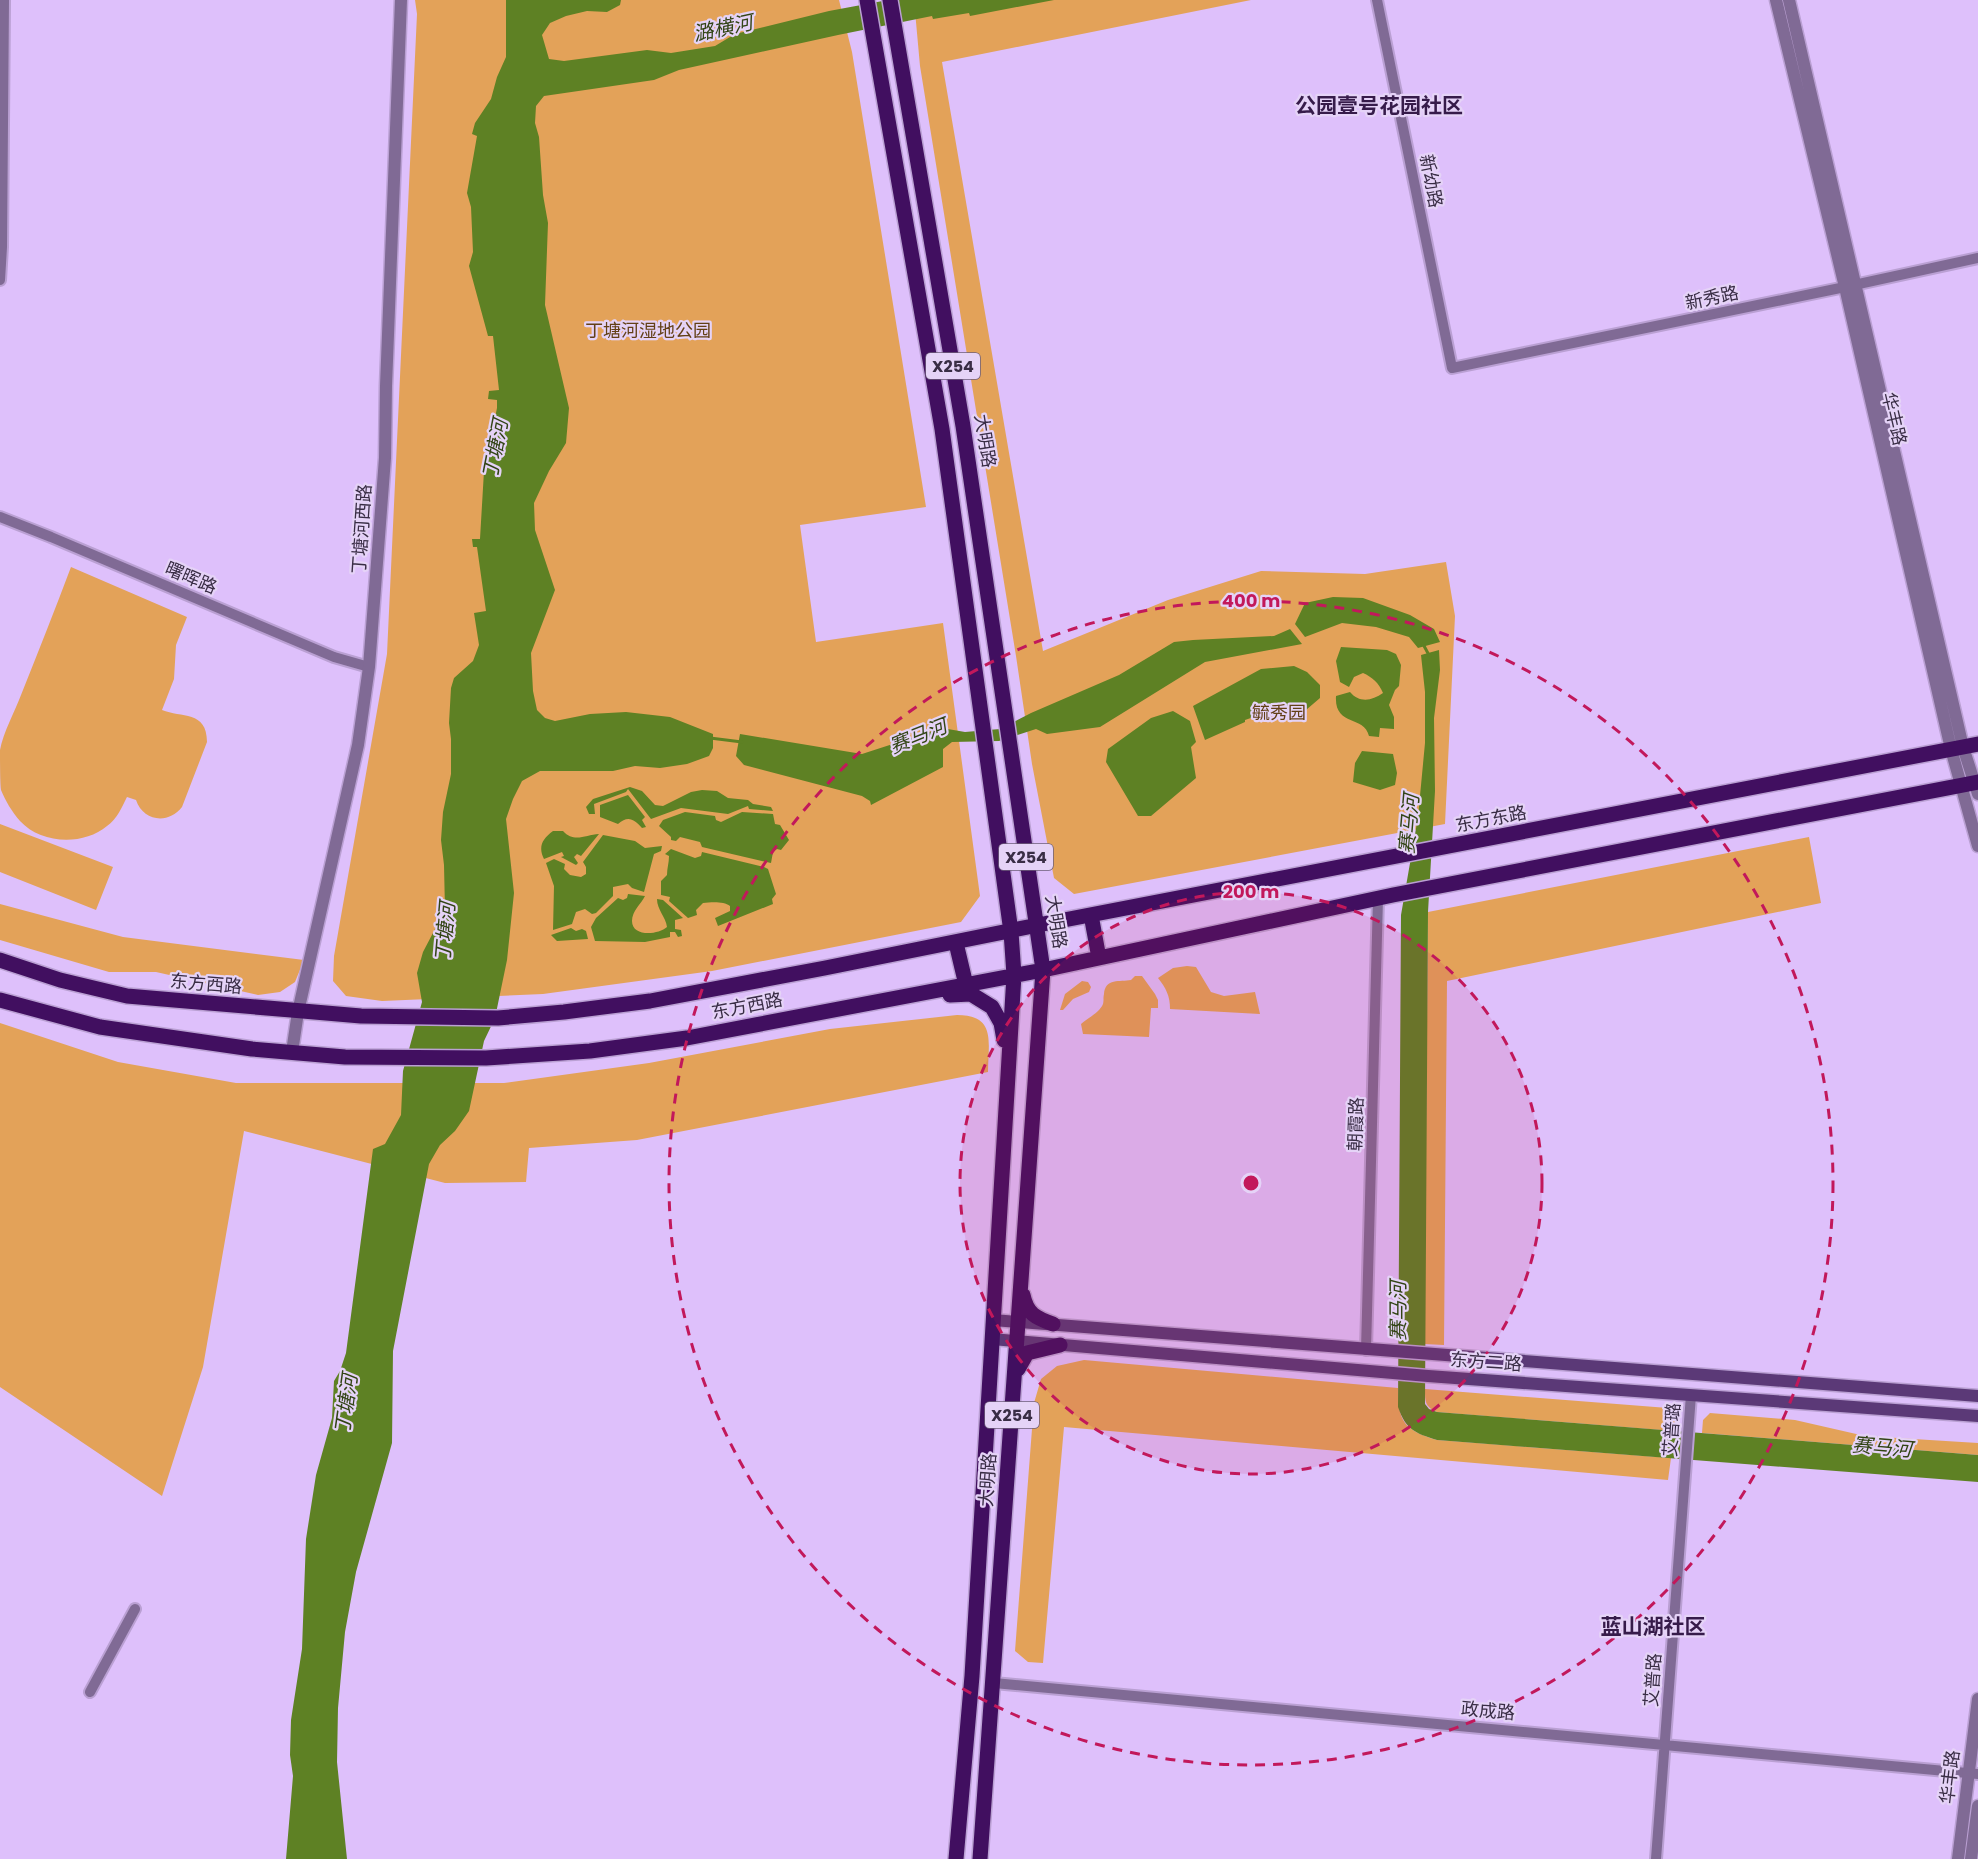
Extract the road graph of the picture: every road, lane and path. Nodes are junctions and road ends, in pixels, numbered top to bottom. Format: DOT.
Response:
graph roads {
  1 [pos="4,0"];
  2 [pos="401,0"];
  3 [pos="890,0"];
  4 [pos="1377,0"];
  5 [pos="1776,0"];
  6 [pos="1789,0"];
  7 [pos="868,1"];
  8 [pos="1,77"];
  9 [pos="1978,258"];
  10 [pos="0,280"];
  11 [pos="1850,286"];
  12 [pos="1452,368"];
  13 [pos="0,517"];
  14 [pos="369,667"];
  15 [pos="1964,747"];
  16 [pos="1973,786"];
  17 [pos="1978,846"];
  18 [pos="1385,897"];
  19 [pos="1090,915"];
  20 [pos="1036,926"];
  21 [pos="1011,932"];
  22 [pos="956,943"];
  23 [pos="1099,958"];
  24 [pos="0,960"];
  25 [pos="1043,970"];
  26 [pos="1014,975"];
  27 [pos="966,985"];
  28 [pos="902,997"];
  29 [pos="0,1000"];
  30 [pos="298,1012"];
  31 [pos="292,1052"];
  32 [pos="1008,1067"];
  33 [pos="1021,1285"];
  34 [pos="993,1320"];
  35 [pos="1019,1322"];
  36 [pos="1053,1324"];
  37 [pos="992,1340"];
  38 [pos="1017,1342"];
  39 [pos="1060,1345"];
  40 [pos="1366,1350"];
  41 [pos="1015,1378"];
  42 [pos="1691,1395"];
  43 [pos="1978,1396"];
  44 [pos="1978,1416"];
  45 [pos="1685,1467"];
  46 [pos="135,1610"];
  47 [pos="994,1683"];
  48 [pos="90,1692"];
  49 [pos="1978,1699"];
  50 [pos="1665,1744"];
  51 [pos="1974,1774"];
  52 [pos="1978,1806"];
  53 [pos="956,1859"];
  54 [pos="980,1859"];
  55 [pos="1656,1859"];
  56 [pos="1958,1859"];
  57 [pos="1971,1859"];
  1 -- 8 [label="street"];
  2 -- 14 [label="street, 丁塘河西路"];
  3 -- 20 [label="main road, 大明路 / X254"];
  4 -- 12 [label="street, 新幼路"];
  5 -- 11 [label="street, 华丰路"];
  6 -- 11 [label="street, 华丰路"];
  7 -- 21 [label="main road, 大明路 / X254"];
  8 -- 10 [label="street"];
  9 -- 11 [label="street, 新秀路"];
  11 -- 12 [label="street, 新秀路"];
  11 -- 15 [label="street, 华丰路"];
  13 -- 14 [label="street, 曙晖路"];
  14 -- 30 [label="street, 丁塘河西路"];
  15 -- 16 [label="street, 华丰路"];
  15 -- 19 [label="main road, 东方东路"];
  16 -- 17 [label="street, 华丰路"];
  16 -- 18 [label="main road"];
  18 -- 23 [label="main road"];
  18 -- 40 [label="street, 朝霞路"];
  19 -- 20 [label="main road, 东方东路"];
  19 -- 23 [label="main road"];
  20 -- 21 [label="main road, 东方东路"];
  20 -- 25 [label="main road, 大明路 / X254"];
  21 -- 22 [label="main road, 东方西路"];
  21 -- 26 [label="main road, 大明路 / X254"];
  22 -- 27 [label="main road"];
  22 -- 30 [label="main road, 东方西路"];
  23 -- 25 [label="main road"];
  24 -- 30 [label="main road, 东方西路"];
  25 -- 26 [label="main road"];
  25 -- 33 [label="main road, 大明路 / X254"];
  26 -- 27 [label="main road, 东方西路"];
  26 -- 32 [label="main road, 大明路 / X254"];
  27 -- 28 [label="main road, 东方西路"];
  28 -- 31 [label="main road, 东方西路"];
  28 -- 32 [label="main road"];
  29 -- 31 [label="main road"];
  30 -- 31 [label="street, 丁塘河西路"];
  32 -- 34 [label="main road, 大明路 / X254"];
  33 -- 35 [label="main road, 大明路 / X254"];
  33 -- 36 [label="main road"];
  34 -- 35 [label="main road, 东方二路"];
  34 -- 37 [label="main road, 大明路 / X254"];
  35 -- 36 [label="main road, 东方二路"];
  35 -- 38 [label="main road, 大明路 / X254"];
  36 -- 40 [label="main road, 东方二路"];
  37 -- 38 [label="main road, 东方二路"];
  37 -- 53 [label="main road, 大明路 / X254"];
  38 -- 39 [label="main road, 东方二路"];
  38 -- 41 [label="main road, 大明路 / X254"];
  39 -- 41 [label="main road"];
  39 -- 42 [label="main road, 东方二路"];
  40 -- 43 [label="main road, 东方二路"];
  41 -- 47 [label="main road, 大明路 / X254"];
  42 -- 44 [label="main road, 东方二路"];
  42 -- 45 [label="street, 艾普璐"];
  45 -- 50 [label="street, 艾普路"];
  46 -- 48 [label="street"];
  47 -- 50 [label="street, 政成路"];
  47 -- 54 [label="main road, 大明路 / X254"];
  49 -- 51 [label="street, 华丰路"];
  50 -- 51 [label="street, 政成路"];
  50 -- 55 [label="street, 艾普路"];
  51 -- 56 [label="street, 华丰路"];
  52 -- 57 [label="street, 华丰路"];
}
